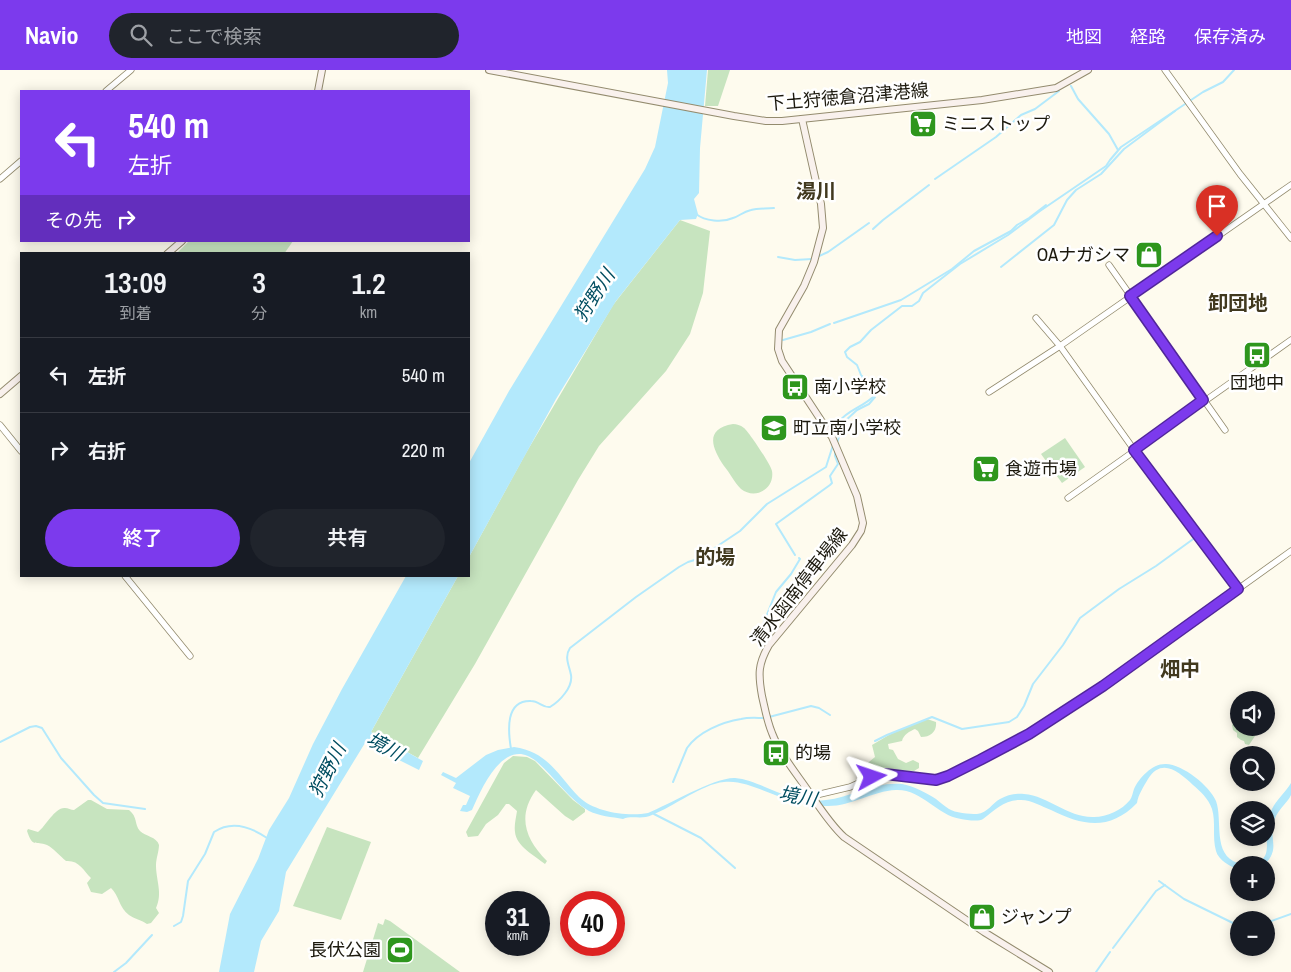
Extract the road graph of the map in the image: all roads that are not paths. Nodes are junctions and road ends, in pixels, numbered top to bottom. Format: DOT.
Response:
graph roads {
  1 [pos="131,70"];
  2 [pos="322,70"];
  3 [pos="489,70"];
  4 [pos="1088,70"];
  5 [pos="1165,70"];
  6 [pos="107,90"];
  7 [pos="318,90"];
  8 [pos="802,119"];
  9 [pos="20,162"];
  10 [pos="0,179"];
  11 [pos="1291,185"];
  12 [pos="1264,202"];
  13 [pos="1291,238"];
  14 [pos="181,242"];
  15 [pos="169,252"];
  16 [pos="1109,265"];
  17 [pos="1130,296"];
  18 [pos="1036,318"];
  19 [pos="1291,340"];
  20 [pos="1060,346"];
  21 [pos="20,377"];
  22 [pos="989,392"];
  23 [pos="0,394"];
  24 [pos="1203,400"];
  25 [pos="0,425"];
  26 [pos="1225,430"];
  27 [pos="20,450"];
  28 [pos="1134,450"];
  29 [pos="1068,498"];
  30 [pos="1291,551"];
  31 [pos="126,577"];
  32 [pos="1238,589"];
  33 [pos="190,656"];
  34 [pos="812,797"];
  35 [pos="1049,972"];
  1 -- 6 [label="street"];
  2 -- 7 [label="main road"];
  3 -- 8 [label="main road, 下土狩徳倉沼津港線"];
  4 -- 8 [label="main road, 下土狩徳倉沼津港線"];
  5 -- 12 [label="street"];
  8 -- 34 [label="main road, 清水函南停車場線"];
  9 -- 10 [label="street"];
  11 -- 12 [label="street"];
  12 -- 13 [label="street"];
  12 -- 17 [label="street"];
  14 -- 15 [label="main road"];
  16 -- 17 [label="street"];
  17 -- 20 [label="street"];
  17 -- 24 [label="street"];
  18 -- 20 [label="street"];
  19 -- 24 [label="street"];
  20 -- 22 [label="street"];
  20 -- 28 [label="street"];
  21 -- 23 [label="main road"];
  24 -- 26 [label="street"];
  24 -- 28 [label="street"];
  25 -- 27 [label="street"];
  28 -- 29 [label="street"];
  28 -- 32 [label="street"];
  30 -- 32 [label="street"];
  31 -- 33 [label="street"];
  32 -- 34 [label="street"];
  34 -- 35 [label="main road, 清水函南停車場線"];
}
